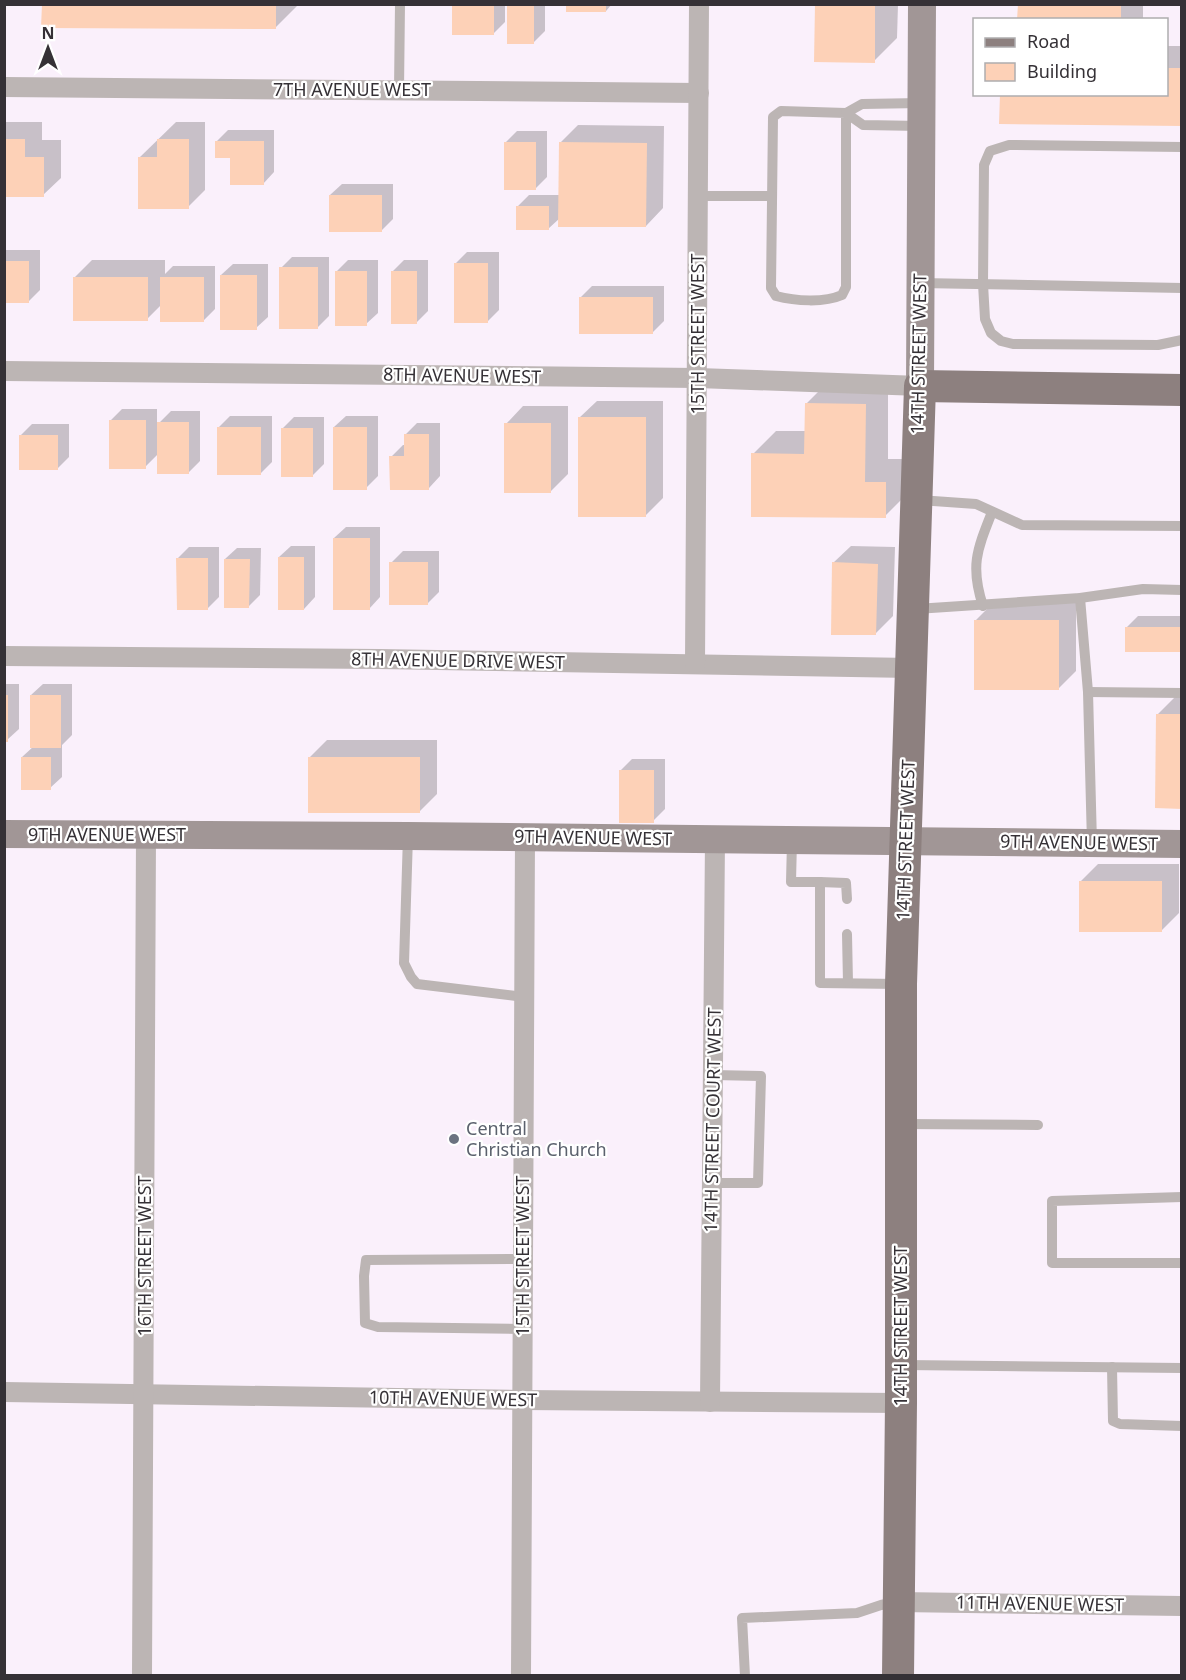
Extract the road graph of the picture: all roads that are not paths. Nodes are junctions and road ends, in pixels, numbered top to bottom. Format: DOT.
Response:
graph roads {
  1 [pos="400,4"];
  2 [pos="699,4"];
  3 [pos="922,4"];
  4 [pos="4,87"];
  5 [pos="399,90"];
  6 [pos="699,93"];
  7 [pos="846,113"];
  8 [pos="921,115"];
  9 [pos="1182,147"];
  10 [pos="699,196"];
  11 [pos="772,196"];
  12 [pos="920,283"];
  13 [pos="983,284"];
  14 [pos="1182,288"];
  15 [pos="1182,340"];
  16 [pos="4,371"];
  17 [pos="698,378"];
  18 [pos="920,386"];
  19 [pos="1182,390"];
  20 [pos="917,500"];
  21 [pos="992,512"];
  22 [pos="1182,526"];
  23 [pos="1182,590"];
  24 [pos="1080,598"];
  25 [pos="984,606"];
  26 [pos="913,610"];
  27 [pos="4,656"];
  28 [pos="695,664"];
  29 [pos="911,668"];
  30 [pos="1088,692"];
  31 [pos="1182,693"];
  32 [pos="4,834"];
  33 [pos="146,836"];
  34 [pos="408,836"];
  35 [pos="525,837"];
  36 [pos="715,839"];
  37 [pos="792,841"];
  38 [pos="906,842"];
  39 [pos="1092,844"];
  40 [pos="1182,844"];
  41 [pos="820,882"];
  42 [pos="847,899"];
  43 [pos="847,934"];
  44 [pos="848,983"];
  45 [pos="902,984"];
  46 [pos="524,997"];
  47 [pos="713,1075"];
  48 [pos="901,1124"];
  49 [pos="1038,1125"];
  50 [pos="712,1182"];
  51 [pos="1182,1197"];
  52 [pos="523,1259"];
  53 [pos="1182,1263"];
  54 [pos="523,1329"];
  55 [pos="901,1365"];
  56 [pos="1112,1367"];
  57 [pos="1182,1368"];
  58 [pos="4,1392"];
  59 [pos="145,1393"];
  60 [pos="523,1400"];
  61 [pos="710,1402"];
  62 [pos="901,1403"];
  63 [pos="1182,1426"];
  64 [pos="898,1602"];
  65 [pos="1182,1606"];
  66 [pos="142,1676"];
  67 [pos="521,1676"];
  68 [pos="745,1676"];
  69 [pos="898,1676"];
  1 -- 5 [label="lane"];
  2 -- 6 [label="street, 15TH STREET WEST"];
  3 -- 8 [label="street, 14TH STREET WEST"];
  4 -- 5 [label="street, 7TH AVENUE WEST"];
  5 -- 6 [label="street, 7TH AVENUE WEST"];
  6 -- 10 [label="street, 15TH STREET WEST"];
  7 -- 8 [label="lane"];
  7 -- 8 [label="lane"];
  7 -- 11 [label="lane"];
  7 -- 11 [label="lane"];
  8 -- 12 [label="street, 14TH STREET WEST"];
  9 -- 13 [label="lane"];
  10 -- 11 [label="lane"];
  10 -- 17 [label="street, 15TH STREET WEST"];
  12 -- 13 [label="lane"];
  12 -- 18 [label="street, 14TH STREET WEST"];
  13 -- 14 [label="lane"];
  13 -- 15 [label="lane"];
  16 -- 17 [label="street, 8TH AVENUE WEST"];
  17 -- 18 [label="street, 8TH AVENUE WEST"];
  17 -- 28 [label="street, 15TH STREET WEST"];
  18 -- 19 [label="main road"];
  18 -- 20 [label="main road, 14TH STREET WEST"];
  20 -- 21 [label="lane"];
  20 -- 26 [label="main road, 14TH STREET WEST"];
  21 -- 22 [label="lane"];
  21 -- 25 [label="lane"];
  23 -- 24 [label="lane"];
  24 -- 25 [label="lane"];
  24 -- 30 [label="lane"];
  25 -- 26 [label="lane"];
  26 -- 29 [label="main road, 14TH STREET WEST"];
  27 -- 28 [label="street, 8TH AVENUE DRIVE WEST"];
  28 -- 29 [label="street, 8TH AVENUE DRIVE WEST"];
  29 -- 38 [label="main road, 14TH STREET WEST"];
  30 -- 31 [label="lane"];
  30 -- 39 [label="lane"];
  32 -- 33 [label="street, 9TH AVENUE WEST"];
  33 -- 34 [label="street, 9TH AVENUE WEST"];
  33 -- 59 [label="street, 16TH STREET WEST"];
  34 -- 35 [label="street, 9TH AVENUE WEST"];
  34 -- 46 [label="lane"];
  35 -- 36 [label="street, 9TH AVENUE WEST"];
  35 -- 46 [label="street, 15TH STREET WEST"];
  36 -- 37 [label="street, 9TH AVENUE WEST"];
  36 -- 47 [label="street, 14TH STREET COURT WEST"];
  37 -- 38 [label="street, 9TH AVENUE WEST"];
  37 -- 41 [label="lane"];
  38 -- 39 [label="street, 9TH AVENUE WEST"];
  38 -- 45 [label="main road, 14TH STREET WEST"];
  39 -- 40 [label="street, 9TH AVENUE WEST"];
  41 -- 42 [label="lane"];
  41 -- 44 [label="lane"];
  43 -- 44 [label="lane"];
  44 -- 45 [label="lane"];
  45 -- 48 [label="main road, 14TH STREET WEST"];
  46 -- 52 [label="street, 15TH STREET WEST"];
  47 -- 50 [label="street, 14TH STREET COURT WEST"];
  47 -- 50 [label="lane"];
  48 -- 49 [label="lane"];
  48 -- 55 [label="main road, 14TH STREET WEST"];
  50 -- 61 [label="street, 14TH STREET COURT WEST"];
  51 -- 53 [label="lane"];
  52 -- 54 [label="street, 15TH STREET WEST"];
  52 -- 54 [label="lane"];
  54 -- 60 [label="street, 15TH STREET WEST"];
  55 -- 56 [label="lane"];
  55 -- 62 [label="main road, 14TH STREET WEST"];
  56 -- 57 [label="lane"];
  56 -- 63 [label="lane"];
  58 -- 59 [label="street, 10TH AVENUE WEST"];
  59 -- 60 [label="street, 10TH AVENUE WEST"];
  59 -- 66 [label="street, 16TH STREET WEST"];
  60 -- 61 [label="street, 10TH AVENUE WEST"];
  60 -- 67 [label="street, 15TH STREET WEST"];
  61 -- 62 [label="street, 10TH AVENUE WEST"];
  62 -- 64 [label="main road, 14TH STREET WEST"];
  64 -- 65 [label="street, 11TH AVENUE WEST"];
  64 -- 68 [label="lane"];
  64 -- 69 [label="main road, 14TH STREET WEST"];
}
